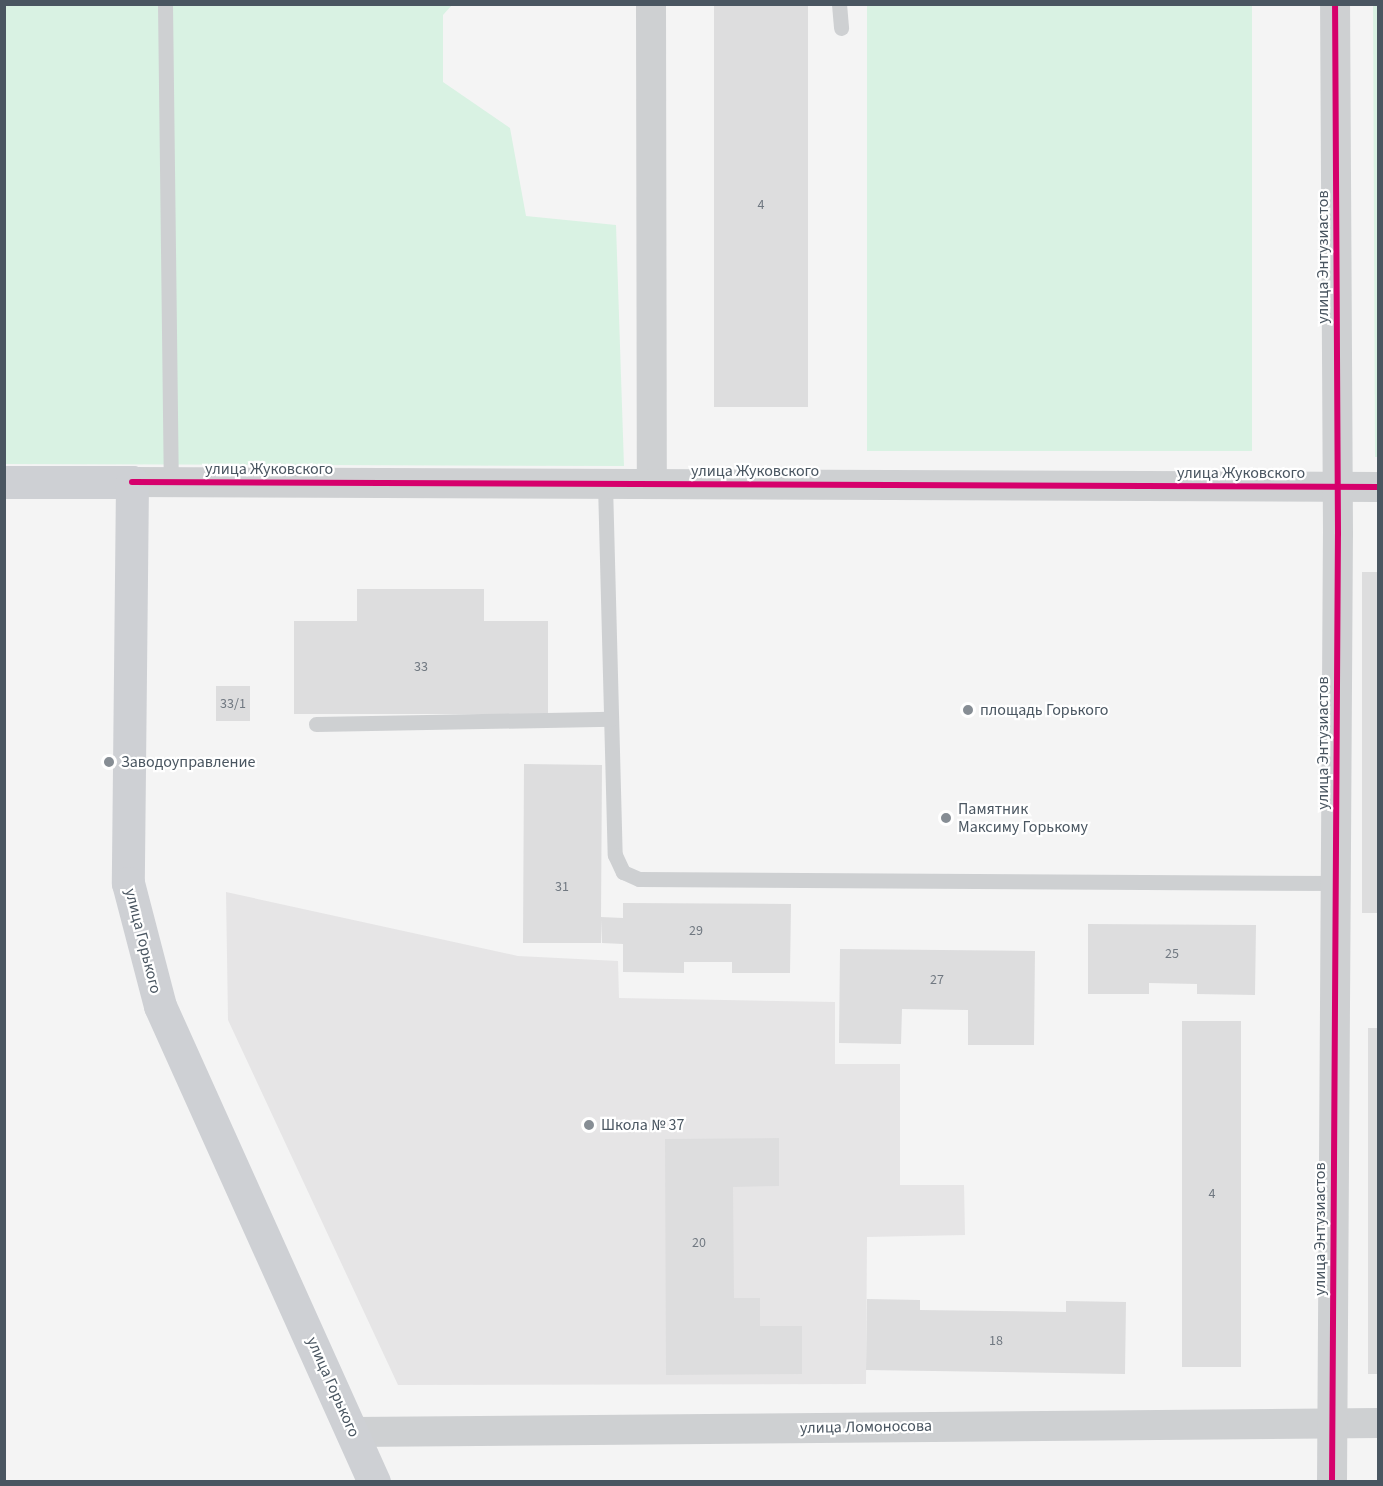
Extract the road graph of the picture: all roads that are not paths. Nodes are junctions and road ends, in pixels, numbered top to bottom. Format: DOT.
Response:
graph roads {
  1 [pos="165,4"];
  2 [pos="651,4"];
  3 [pos="839,4"];
  4 [pos="1335,4"];
  5 [pos="841,28"];
  6 [pos="4,482"];
  7 [pos="132,482"];
  8 [pos="171,482"];
  9 [pos="605,483"];
  10 [pos="652,484"];
  11 [pos="1338,487"];
  12 [pos="1378,487"];
  13 [pos="612,719"];
  14 [pos="316,724"];
  15 [pos="1336,883"];
  16 [pos="1332,1423"];
  17 [pos="1378,1423"];
  18 [pos="353,1432"];
  19 [pos="374,1482"];
  20 [pos="1332,1482"];
  1 -- 8 [label="lane"];
  2 -- 10 [label="street"];
  3 -- 5 [label="lane"];
  4 -- 11 [label="street, улица Энтузиастов"];
  6 -- 7 [label="main road"];
  7 -- 8 [label="street, улица Жуковского"];
  7 -- 18 [label="main road, улица Горького"];
  8 -- 9 [label="street, улица Жуковского"];
  9 -- 10 [label="street, улица Жуковского"];
  9 -- 13 [label="lane"];
  10 -- 11 [label="street, улица Жуковского"];
  11 -- 12 [label="street, улица Жуковского"];
  11 -- 15 [label="street, улица Энтузиастов"];
  13 -- 14 [label="lane"];
  13 -- 15 [label="lane"];
  15 -- 16 [label="street, улица Энтузиастов"];
  16 -- 17 [label="street, улица Ломоносова"];
  16 -- 18 [label="street, улица Ломоносова"];
  16 -- 20 [label="street, улица Энтузиастов"];
  18 -- 19 [label="main road, улица Горького"];
}
